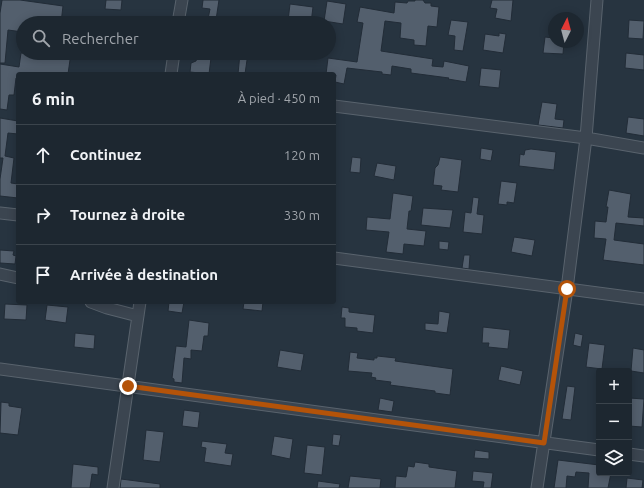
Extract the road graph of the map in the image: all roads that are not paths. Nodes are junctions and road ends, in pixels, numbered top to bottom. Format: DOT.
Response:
graph roads {
  1 [pos="182,0"];
  2 [pos="597,0"];
  3 [pos="179,16"];
  4 [pos="173,60"];
  5 [pos="171,72"];
  6 [pos="336,106"];
  7 [pos="586,138"];
  8 [pos="644,148"];
  9 [pos="0,213"];
  10 [pos="16,215"];
  11 [pos="336,258"];
  12 [pos="0,274"];
  13 [pos="16,278"];
  14 [pos="567,289"];
  15 [pos="644,300"];
  16 [pos="96,304"];
  17 [pos="140,304"];
  18 [pos="138,316"];
  19 [pos="0,369"];
  20 [pos="128,386"];
  21 [pos="544,443"];
  22 [pos="596,450"];
  23 [pos="632,454"];
  24 [pos="644,456"];
  25 [pos="113,488"];
  26 [pos="537,488"];
  1 -- 3 [label="street"];
  2 -- 7 [label="street"];
  4 -- 5 [label="street"];
  6 -- 7 [label="street"];
  7 -- 8 [label="street"];
  7 -- 14 [label="street"];
  9 -- 10 [label="street"];
  11 -- 14 [label="street"];
  12 -- 13 [label="street"];
  14 -- 15 [label="street"];
  14 -- 21 [label="street"];
  16 -- 18 [label="street"];
  17 -- 18 [label="street"];
  18 -- 20 [label="street"];
  19 -- 20 [label="street"];
  20 -- 21 [label="street"];
  20 -- 25 [label="street"];
  21 -- 22 [label="street"];
  21 -- 26 [label="street"];
  23 -- 24 [label="street"];
}
